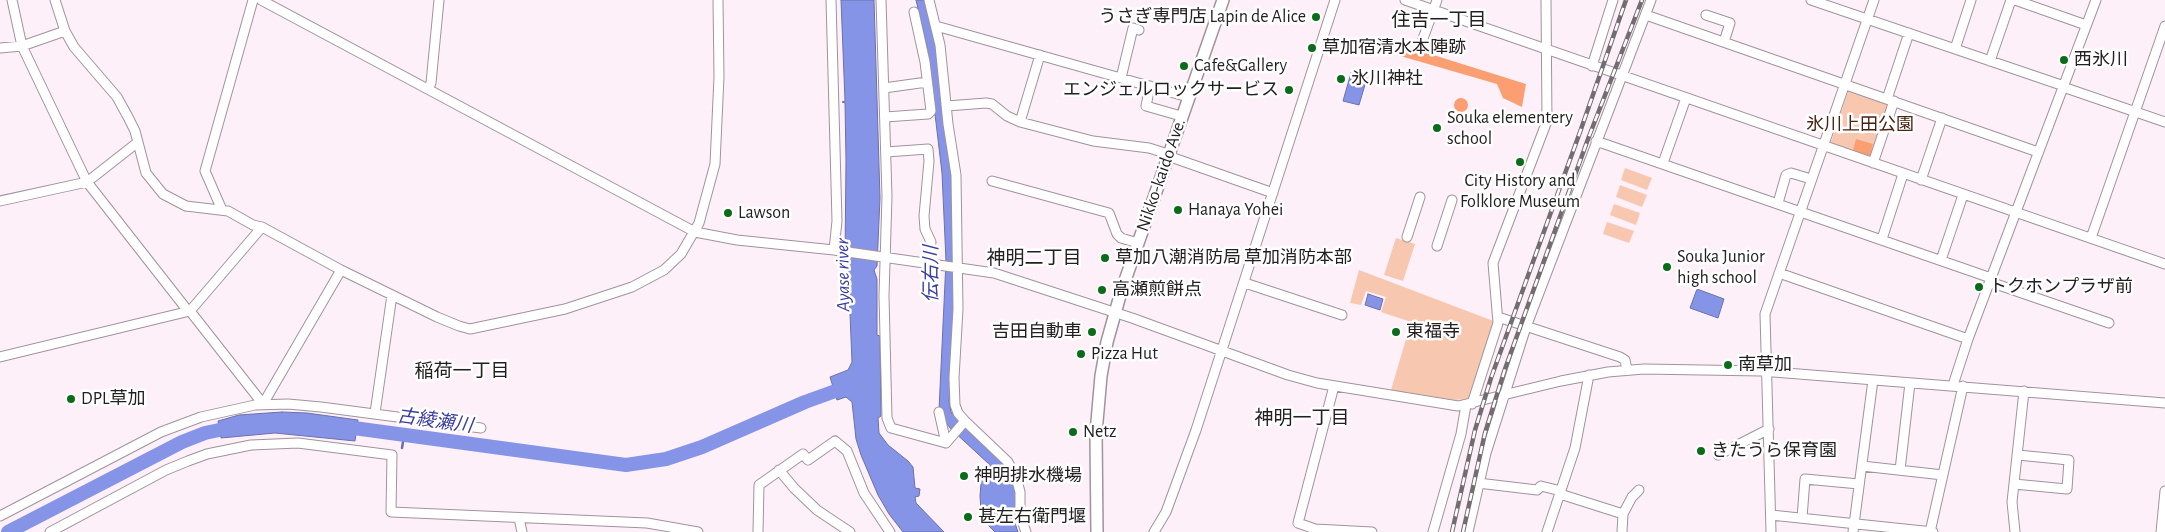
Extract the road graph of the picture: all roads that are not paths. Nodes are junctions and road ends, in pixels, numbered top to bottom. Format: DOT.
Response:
graph roads {
  1 [pos="12,0"];
  2 [pos="55,0"];
  3 [pos="253,0"];
  4 [pos="261,0"];
  5 [pos="439,0"];
  6 [pos="718,0"];
  7 [pos="831,0"];
  8 [pos="882,0"];
  9 [pos="930,0"];
  10 [pos="1222,0"];
  11 [pos="1335,0"];
  12 [pos="1405,0"];
  13 [pos="1437,0"];
  14 [pos="1546,0"];
  15 [pos="1614,0"];
  16 [pos="1651,0"];
  17 [pos="1811,0"];
  18 [pos="1874,0"];
  19 [pos="1971,0"];
  20 [pos="2011,0"];
  21 [pos="2015,0"];
  22 [pos="2096,0"];
  23 [pos="1434,9"];
  24 [pos="914,12"];
  25 [pos="1706,14"];
  26 [pos="1646,15"];
  27 [pos="1867,19"];
  28 [pos="2086,25"];
  29 [pos="936,26"];
  30 [pos="2165,26"];
  31 [pos="1139,30"];
  32 [pos="65,31"];
  33 [pos="1909,33"];
  34 [pos="1724,42"];
  35 [pos="22,46"];
  36 [pos="1420,47"];
  37 [pos="0,48"];
  38 [pos="1546,49"];
  39 [pos="1955,49"];
  40 [pos="1040,55"];
  41 [pos="1990,61"];
  42 [pos="1592,66"];
  43 [pos="1621,76"];
  44 [pos="1121,78"];
  45 [pos="928,82"];
  46 [pos="1845,84"];
  47 [pos="1150,86"];
  48 [pos="2064,87"];
  49 [pos="884,88"];
  50 [pos="428,90"];
  51 [pos="1188,97"];
  52 [pos="1686,98"];
  53 [pos="1891,100"];
  54 [pos="946,109"];
  55 [pos="932,111"];
  56 [pos="2135,112"];
  57 [pos="1181,116"];
  58 [pos="885,117"];
  59 [pos="1942,118"];
  60 [pos="1020,122"];
  61 [pos="2165,122"];
  62 [pos="1596,141"];
  63 [pos="138,142"];
  64 [pos="1823,146"];
  65 [pos="886,152"];
  66 [pos="2038,152"];
  67 [pos="1168,155"];
  68 [pos="1873,163"];
  69 [pos="1664,164"];
  70 [pos="1903,174"];
  71 [pos="1811,179"];
  72 [pos="1921,180"];
  73 [pos="992,181"];
  74 [pos="87,182"];
  75 [pos="1274,193"];
  76 [pos="1963,195"];
  77 [pos="1420,197"];
  78 [pos="1452,200"];
  79 [pos="0,201"];
  80 [pos="1778,203"];
  81 [pos="222,210"];
  82 [pos="1800,211"];
  83 [pos="2016,213"];
  84 [pos="266,230"];
  85 [pos="695,232"];
  86 [pos="1408,236"];
  87 [pos="2091,238"];
  88 [pos="1882,239"];
  89 [pos="1138,243"];
  90 [pos="1437,246"];
  91 [pos="838,251"];
  92 [pos="883,257"];
  93 [pos="1941,260"];
  94 [pos="928,263"];
  95 [pos="2165,264"];
  96 [pos="958,267"];
  97 [pos="341,270"];
  98 [pos="1779,273"];
  99 [pos="1991,280"];
  100 [pos="1245,283"];
  101 [pos="392,294"];
  102 [pos="189,311"];
  103 [pos="1114,312"];
  104 [pos="1342,315"];
  105 [pos="1498,317"];
  106 [pos="2109,323"];
  107 [pos="1526,327"];
  108 [pos="1968,339"];
  109 [pos="1223,351"];
  110 [pos="0,357"];
  111 [pos="1626,370"];
  112 [pos="1767,372"];
  113 [pos="1589,375"];
  114 [pos="1873,380"];
  115 [pos="1910,383"];
  116 [pos="1953,385"];
  117 [pos="1334,386"];
  118 [pos="1963,386"];
  119 [pos="2024,391"];
  120 [pos="1503,396"];
  121 [pos="2165,403"];
  122 [pos="263,404"];
  123 [pos="1469,405"];
  124 [pos="939,412"];
  125 [pos="375,413"];
  126 [pos="965,421"];
  127 [pos="481,428"];
  128 [pos="1769,429"];
  129 [pos="946,443"];
  130 [pos="1718,455"];
  131 [pos="2018,455"];
  132 [pos="1862,466"];
  133 [pos="779,470"];
  134 [pos="1900,470"];
  135 [pos="1943,475"];
  136 [pos="1478,483"];
  137 [pos="1859,484"];
  138 [pos="2014,484"];
  139 [pos="1639,490"];
  140 [pos="2165,491"];
  141 [pos="1560,492"];
  142 [pos="1624,514"];
  143 [pos="1771,515"];
  144 [pos="0,516"];
  145 [pos="519,518"];
  146 [pos="1802,518"];
  147 [pos="1853,528"];
  148 [pos="50,532"];
  149 [pos="522,532"];
  150 [pos="698,532"];
  151 [pos="758,532"];
  152 [pos="850,532"];
  153 [pos="890,532"];
  154 [pos="1026,532"];
  155 [pos="1097,532"];
  156 [pos="1154,532"];
  157 [pos="1372,532"];
  158 [pos="1433,532"];
  159 [pos="1468,532"];
  160 [pos="1547,532"];
  161 [pos="1622,532"];
  162 [pos="1771,532"];
  163 [pos="1931,532"];
  164 [pos="2015,532"];
  165 [pos="2161,532"];
  1 -- 35 [label="street"];
  2 -- 32 [label="street"];
  3 -- 81 [label="street"];
  4 -- 50 [label="street"];
  5 -- 50 [label="street"];
  6 -- 85 [label="street"];
  7 -- 91 [label="street"];
  8 -- 49 [label="street"];
  9 -- 29 [label="street"];
  10 -- 51 [label="main road, Nikko-kaido Ave."];
  11 -- 75 [label="street"];
  12 -- 23 [label="street"];
  13 -- 23 [label="street"];
  14 -- 38 [label="street"];
  15 -- 42 [label="street"];
  16 -- 26 [label="street"];
  17 -- 27 [label="street"];
  18 -- 27 [label="street"];
  19 -- 39 [label="street"];
  20 -- 41 [label="street"];
  21 -- 28 [label="street"];
  22 -- 28 [label="street"];
  23 -- 36 [label="street"];
  23 -- 38 [label="street"];
  24 -- 45 [label="street"];
  25 -- 34 [label="street"];
  26 -- 34 [label="street"];
  26 -- 43 [label="street"];
  27 -- 33 [label="street"];
  27 -- 46 [label="street"];
  28 -- 48 [label="street"];
  29 -- 40 [label="street"];
  29 -- 54 [label="street"];
  30 -- 56 [label="street"];
  31 -- 44 [label="street"];
  32 -- 35 [label="street"];
  32 -- 63 [label="street"];
  33 -- 39 [label="street"];
  33 -- 53 [label="street"];
  34 -- 46 [label="street"];
  35 -- 37 [label="street"];
  35 -- 74 [label="street"];
  38 -- 42 [label="street"];
  38 -- 105 [label="street"];
  39 -- 41 [label="street"];
  40 -- 44 [label="street"];
  40 -- 60 [label="street"];
  41 -- 48 [label="street"];
  42 -- 43 [label="street"];
  43 -- 52 [label="street"];
  43 -- 62 [label="street"];
  44 -- 47 [label="street"];
  45 -- 49 [label="street"];
  45 -- 55 [label="street"];
  46 -- 53 [label="street"];
  46 -- 64 [label="street"];
  47 -- 51 [label="street"];
  47 -- 57 [label="street"];
  48 -- 56 [label="street"];
  48 -- 66 [label="street"];
  49 -- 58 [label="street"];
  50 -- 85 [label="street"];
  51 -- 57 [label="main road, Nikko-kaido Ave."];
  52 -- 64 [label="street"];
  52 -- 69 [label="street"];
  53 -- 59 [label="street"];
  53 -- 68 [label="street"];
  54 -- 55 [label="street"];
  54 -- 60 [label="street"];
  54 -- 96 [label="street"];
  55 -- 58 [label="street"];
  56 -- 61 [label="street"];
  56 -- 87 [label="street"];
  57 -- 67 [label="main road, Nikko-kaido Ave."];
  58 -- 65 [label="street"];
  59 -- 66 [label="street"];
  59 -- 72 [label="street"];
  60 -- 67 [label="street"];
  62 -- 69 [label="street"];
  62 -- 107 [label="street"];
  63 -- 74 [label="street"];
  63 -- 81 [label="street"];
  64 -- 68 [label="street"];
  64 -- 71 [label="street"];
  65 -- 92 [label="street"];
  65 -- 94 [label="street"];
  66 -- 83 [label="street"];
  67 -- 75 [label="street"];
  67 -- 89 [label="main road, Nikko-kaido Ave."];
  68 -- 70 [label="street"];
  69 -- 80 [label="street"];
  70 -- 72 [label="street"];
  70 -- 88 [label="street"];
  71 -- 80 [label="street"];
  71 -- 82 [label="street"];
  72 -- 76 [label="street"];
  73 -- 89 [label="street"];
  74 -- 79 [label="street"];
  74 -- 102 [label="street"];
  75 -- 100 [label="street"];
  76 -- 83 [label="street"];
  76 -- 93 [label="street"];
  77 -- 86 [label="street"];
  78 -- 90 [label="street"];
  80 -- 82 [label="street"];
  81 -- 84 [label="street"];
  82 -- 88 [label="street"];
  82 -- 98 [label="street"];
  83 -- 87 [label="street"];
  83 -- 99 [label="street"];
  84 -- 97 [label="street"];
  84 -- 102 [label="street"];
  85 -- 91 [label="street"];
  85 -- 101 [label="street"];
  87 -- 95 [label="street"];
  88 -- 93 [label="street"];
  89 -- 103 [label="main road, Nikko-kaido Ave."];
  91 -- 92 [label="street"];
  92 -- 94 [label="street"];
  92 -- 129 [label="street"];
  93 -- 99 [label="street"];
  94 -- 96 [label="street"];
  96 -- 103 [label="street"];
  96 -- 126 [label="street"];
  97 -- 101 [label="street"];
  97 -- 122 [label="street"];
  98 -- 108 [label="street"];
  98 -- 112 [label="street"];
  99 -- 106 [label="street"];
  99 -- 108 [label="street"];
  100 -- 104 [label="street"];
  100 -- 109 [label="street"];
  101 -- 125 [label="street"];
  102 -- 110 [label="street"];
  102 -- 122 [label="street"];
  103 -- 109 [label="street"];
  103 -- 155 [label="main road, Nikko-kaido Ave."];
  105 -- 107 [label="street"];
  105 -- 123 [label="street"];
  107 -- 111 [label="street"];
  107 -- 120 [label="street"];
  108 -- 116 [label="street"];
  109 -- 117 [label="street"];
  109 -- 156 [label="street"];
  111 -- 112 [label="street"];
  111 -- 113 [label="street"];
  112 -- 114 [label="street"];
  112 -- 128 [label="street"];
  113 -- 120 [label="street"];
  113 -- 141 [label="street"];
  114 -- 115 [label="street"];
  114 -- 132 [label="street"];
  115 -- 116 [label="street"];
  115 -- 134 [label="street"];
  116 -- 118 [label="street"];
  117 -- 123 [label="street"];
  117 -- 157 [label="street"];
  118 -- 119 [label="street"];
  118 -- 135 [label="street"];
  119 -- 121 [label="street"];
  119 -- 131 [label="street"];
  120 -- 123 [label="street"];
  120 -- 136 [label="street"];
  122 -- 125 [label="street"];
  122 -- 144 [label="street"];
  123 -- 158 [label="street"];
  124 -- 129 [label="street"];
  125 -- 127 [label="street"];
  126 -- 129 [label="street"];
  126 -- 154 [label="street"];
  128 -- 130 [label="street"];
  128 -- 143 [label="street"];
  131 -- 138 [label="street"];
  131 -- 138 [label="street"];
  132 -- 134 [label="street"];
  132 -- 137 [label="street"];
  133 -- 151 [label="street"];
  133 -- 152 [label="street"];
  133 -- 153 [label="street"];
  134 -- 135 [label="street"];
  135 -- 163 [label="street"];
  136 -- 141 [label="street"];
  136 -- 159 [label="street"];
  137 -- 146 [label="street"];
  137 -- 147 [label="street"];
  138 -- 164 [label="street"];
  139 -- 142 [label="street"];
  140 -- 165 [label="street"];
  141 -- 142 [label="street"];
  141 -- 160 [label="street"];
  142 -- 161 [label="street"];
  143 -- 146 [label="street"];
  143 -- 162 [label="street"];
  145 -- 148 [label="street"];
  145 -- 149 [label="street"];
  145 -- 150 [label="street"];
  146 -- 147 [label="street"];
  147 -- 163 [label="street"];
}
